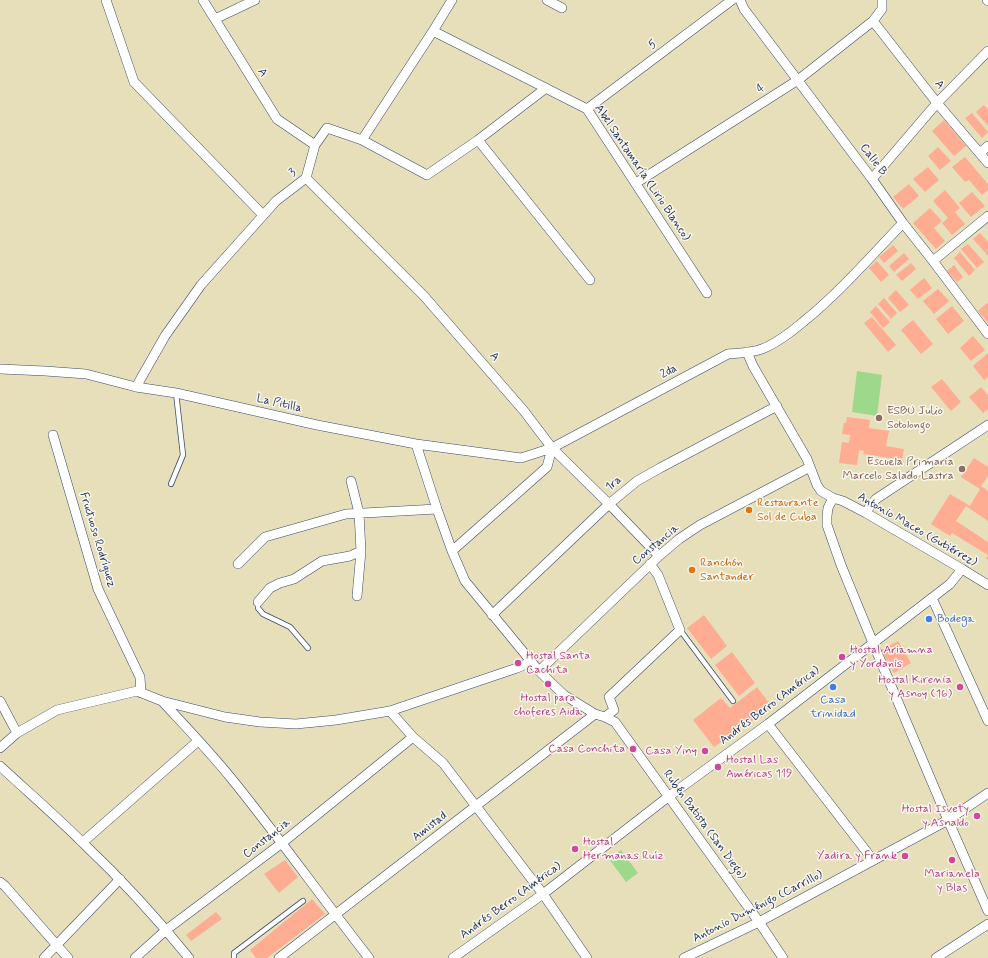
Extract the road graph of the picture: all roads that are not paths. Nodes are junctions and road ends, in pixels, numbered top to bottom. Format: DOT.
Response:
graph roads {
  1 [pos="106,0"];
  2 [pos="203,0"];
  3 [pos="254,0"];
  4 [pos="452,0"];
  5 [pos="548,0"];
  6 [pos="732,0"];
  7 [pos="740,0"];
  8 [pos="882,0"];
  9 [pos="562,8"];
  10 [pos="215,19"];
  11 [pos="873,21"];
  12 [pos="433,31"];
  13 [pos="988,51"];
  14 [pos="798,80"];
  15 [pos="546,88"];
  16 [pos="938,103"];
  17 [pos="587,109"];
  18 [pos="362,140"];
  19 [pos="478,140"];
  20 [pos="315,145"];
  21 [pos="988,146"];
  22 [pos="980,153"];
  23 [pos="988,163"];
  24 [pos="306,178"];
  25 [pos="872,178"];
  26 [pos="636,183"];
  27 [pos="263,215"];
  28 [pos="988,216"];
  29 [pos="903,223"];
  30 [pos="933,261"];
  31 [pos="590,280"];
  32 [pos="707,293"];
  33 [pos="988,334"];
  34 [pos="747,352"];
  35 [pos="0,368"];
  36 [pos="136,386"];
  37 [pos="176,393"];
  38 [pos="777,406"];
  39 [pos="988,425"];
  40 [pos="53,434"];
  41 [pos="416,444"];
  42 [pos="552,448"];
  43 [pos="810,467"];
  44 [pos="352,481"];
  45 [pos="171,484"];
  46 [pos="833,498"];
  47 [pos="609,504"];
  48 [pos="437,509"];
  49 [pos="359,513"];
  50 [pos="866,513"];
  51 [pos="361,551"];
  52 [pos="452,552"];
  53 [pos="659,556"];
  54 [pos="238,564"];
  55 [pos="650,564"];
  56 [pos="962,569"];
  57 [pos="988,585"];
  58 [pos="357,596"];
  59 [pos="932,598"];
  60 [pos="258,602"];
  61 [pos="492,615"];
  62 [pos="680,630"];
  63 [pos="873,643"];
  64 [pos="308,648"];
  65 [pos="531,662"];
  66 [pos="538,671"];
  67 [pos="141,693"];
  68 [pos="0,700"];
  69 [pos="162,701"];
  70 [pos="733,701"];
  71 [pos="390,711"];
  72 [pos="595,714"];
  73 [pos="605,717"];
  74 [pos="988,721"];
  75 [pos="768,724"];
  76 [pos="17,732"];
  77 [pos="413,737"];
  78 [pos="198,741"];
  79 [pos="0,748"];
  80 [pos="0,766"];
  81 [pos="988,793"];
  82 [pos="668,797"];
  83 [pos="476,806"];
  84 [pos="948,820"];
  85 [pos="83,842"];
  86 [pos="282,843"];
  87 [pos="873,860"];
  88 [pos="120,879"];
  89 [pos="0,882"];
  90 [pos="543,894"];
  91 [pos="303,901"];
  92 [pos="988,912"];
  93 [pos="335,915"];
  94 [pos="759,922"];
  95 [pos="988,924"];
  96 [pos="166,930"];
  97 [pos="56,945"];
  98 [pos="44,958"];
  99 [pos="68,958"];
  100 [pos="135,958"];
  101 [pos="189,958"];
  102 [pos="234,958"];
  103 [pos="279,958"];
  104 [pos="369,958"];
  105 [pos="453,958"];
  106 [pos="587,958"];
  107 [pos="684,958"];
  108 [pos="783,958"];
  109 [pos="936,958"];
  1 -- 27 [label="street"];
  2 -- 10 [label="street, A"];
  3 -- 10 [label="street"];
  4 -- 12 [label="street"];
  5 -- 9 [label="street"];
  6 -- 17 [label="street, 5"];
  7 -- 14 [label="street, Calle B"];
  8 -- 11 [label="street, 4"];
  10 -- 20 [label="street, A"];
  11 -- 14 [label="street, 4"];
  11 -- 16 [label="street, A"];
  12 -- 15 [label="street, Abel Santamaría (Lirio Blanco)"];
  12 -- 18 [label="street"];
  13 -- 16 [label="street"];
  14 -- 25 [label="street, Calle B"];
  14 -- 26 [label="street, 4"];
  15 -- 17 [label="street, Abel Santamaría (Lirio Blanco)"];
  15 -- 19 [label="street"];
  16 -- 22 [label="street, A"];
  16 -- 25 [label="street"];
  17 -- 26 [label="street, Abel Santamaría (Lirio Blanco)"];
  18 -- 19 [label="street"];
  18 -- 20 [label="street, 3"];
  19 -- 31 [label="street"];
  20 -- 24 [label="street, 3"];
  21 -- 22 [label="street"];
  22 -- 23 [label="street, A"];
  24 -- 27 [label="street, 3"];
  24 -- 42 [label="street, A"];
  25 -- 29 [label="street, Calle B"];
  26 -- 32 [label="street, Abel Santamaría (Lirio Blanco)"];
  27 -- 36 [label="street, 3"];
  28 -- 30 [label="street"];
  29 -- 30 [label="street, Calle B"];
  29 -- 34 [label="street, 2da"];
  30 -- 33 [label="street, Calle B"];
  34 -- 38 [label="street"];
  34 -- 42 [label="street, 2da"];
  35 -- 36 [label="street, La Pitilla"];
  36 -- 37 [label="street, La Pitilla"];
  37 -- 41 [label="street, La Pitilla"];
  37 -- 45 [label="lane"];
  38 -- 43 [label="street"];
  38 -- 47 [label="street, 1ra"];
  39 -- 50 [label="street"];
  40 -- 67 [label="street, Fructuoso Rodríguez"];
  41 -- 42 [label="street, La Pitilla"];
  41 -- 48 [label="street, Rubén Batista (San Diego)"];
  42 -- 47 [label="street, A"];
  42 -- 52 [label="street"];
  43 -- 46 [label="street"];
  43 -- 53 [label="street, Constancia"];
  44 -- 49 [label="street"];
  46 -- 50 [label="street, Antonio Maceo (Gutiérrez)"];
  46 -- 63 [label="street"];
  47 -- 53 [label="street, A"];
  47 -- 61 [label="street, 1ra"];
  48 -- 49 [label="street"];
  48 -- 52 [label="street, Rubén Batista (San Diego)"];
  49 -- 51 [label="street"];
  49 -- 54 [label="street"];
  50 -- 56 [label="street, Antonio Maceo (Gutiérrez)"];
  51 -- 58 [label="street"];
  51 -- 60 [label="street"];
  52 -- 61 [label="street, Rubén Batista (San Diego)"];
  53 -- 55 [label="street, Constancia"];
  55 -- 62 [label="street"];
  55 -- 66 [label="street, Constancia"];
  56 -- 57 [label="street, Antonio Maceo (Gutiérrez)"];
  56 -- 59 [label="street, Andrés Berro (América)"];
  59 -- 63 [label="street, Andrés Berro (América)"];
  59 -- 74 [label="street"];
  60 -- 64 [label="lane"];
  61 -- 65 [label="street, Rubén Batista (San Diego)"];
  62 -- 70 [label="lane"];
  62 -- 73 [label="street"];
  63 -- 75 [label="street, Andrés Berro (América)"];
  63 -- 84 [label="street"];
  65 -- 66 [label="street, Rubén Batista (San Diego)"];
  65 -- 71 [label="street"];
  66 -- 72 [label="street, Rubén Batista (San Diego)"];
  67 -- 69 [label="street"];
  67 -- 76 [label="street"];
  68 -- 76 [label="street"];
  69 -- 71 [label="street"];
  69 -- 78 [label="street"];
  71 -- 77 [label="street"];
  72 -- 73 [label="street, Rubén Batista (San Diego)"];
  72 -- 83 [label="street, Amistad"];
  73 -- 82 [label="street, Rubén Batista (San Diego)"];
  75 -- 82 [label="street, Andrés Berro (América)"];
  75 -- 87 [label="street"];
  76 -- 79 [label="street"];
  77 -- 83 [label="street"];
  77 -- 86 [label="street, Constancia"];
  78 -- 85 [label="street"];
  78 -- 86 [label="street"];
  80 -- 85 [label="street"];
  81 -- 84 [label="street, Antonio Duménigo (Carrillo)"];
  82 -- 90 [label="street, Andrés Berro (América)"];
  82 -- 94 [label="street, Rubén Batista (San Diego)"];
  83 -- 90 [label="street"];
  83 -- 93 [label="street, Amistad"];
  84 -- 87 [label="street, Antonio Duménigo (Carrillo)"];
  84 -- 92 [label="street"];
  85 -- 88 [label="street"];
  86 -- 93 [label="street"];
  86 -- 96 [label="street, Constancia"];
  87 -- 94 [label="street, Antonio Duménigo (Carrillo)"];
  88 -- 96 [label="street"];
  88 -- 97 [label="street"];
  89 -- 97 [label="street"];
  90 -- 105 [label="street, Andrés Berro (América)"];
  90 -- 106 [label="street"];
  91 -- 102 [label="lane"];
  93 -- 103 [label="street, Amistad"];
  93 -- 104 [label="street"];
  94 -- 107 [label="street, Antonio Duménigo (Carrillo)"];
  94 -- 108 [label="street, Rubén Batista (San Diego)"];
  95 -- 109 [label="street"];
  96 -- 100 [label="street, Constancia"];
  96 -- 101 [label="street"];
  97 -- 98 [label="street"];
  97 -- 99 [label="street"];
}
